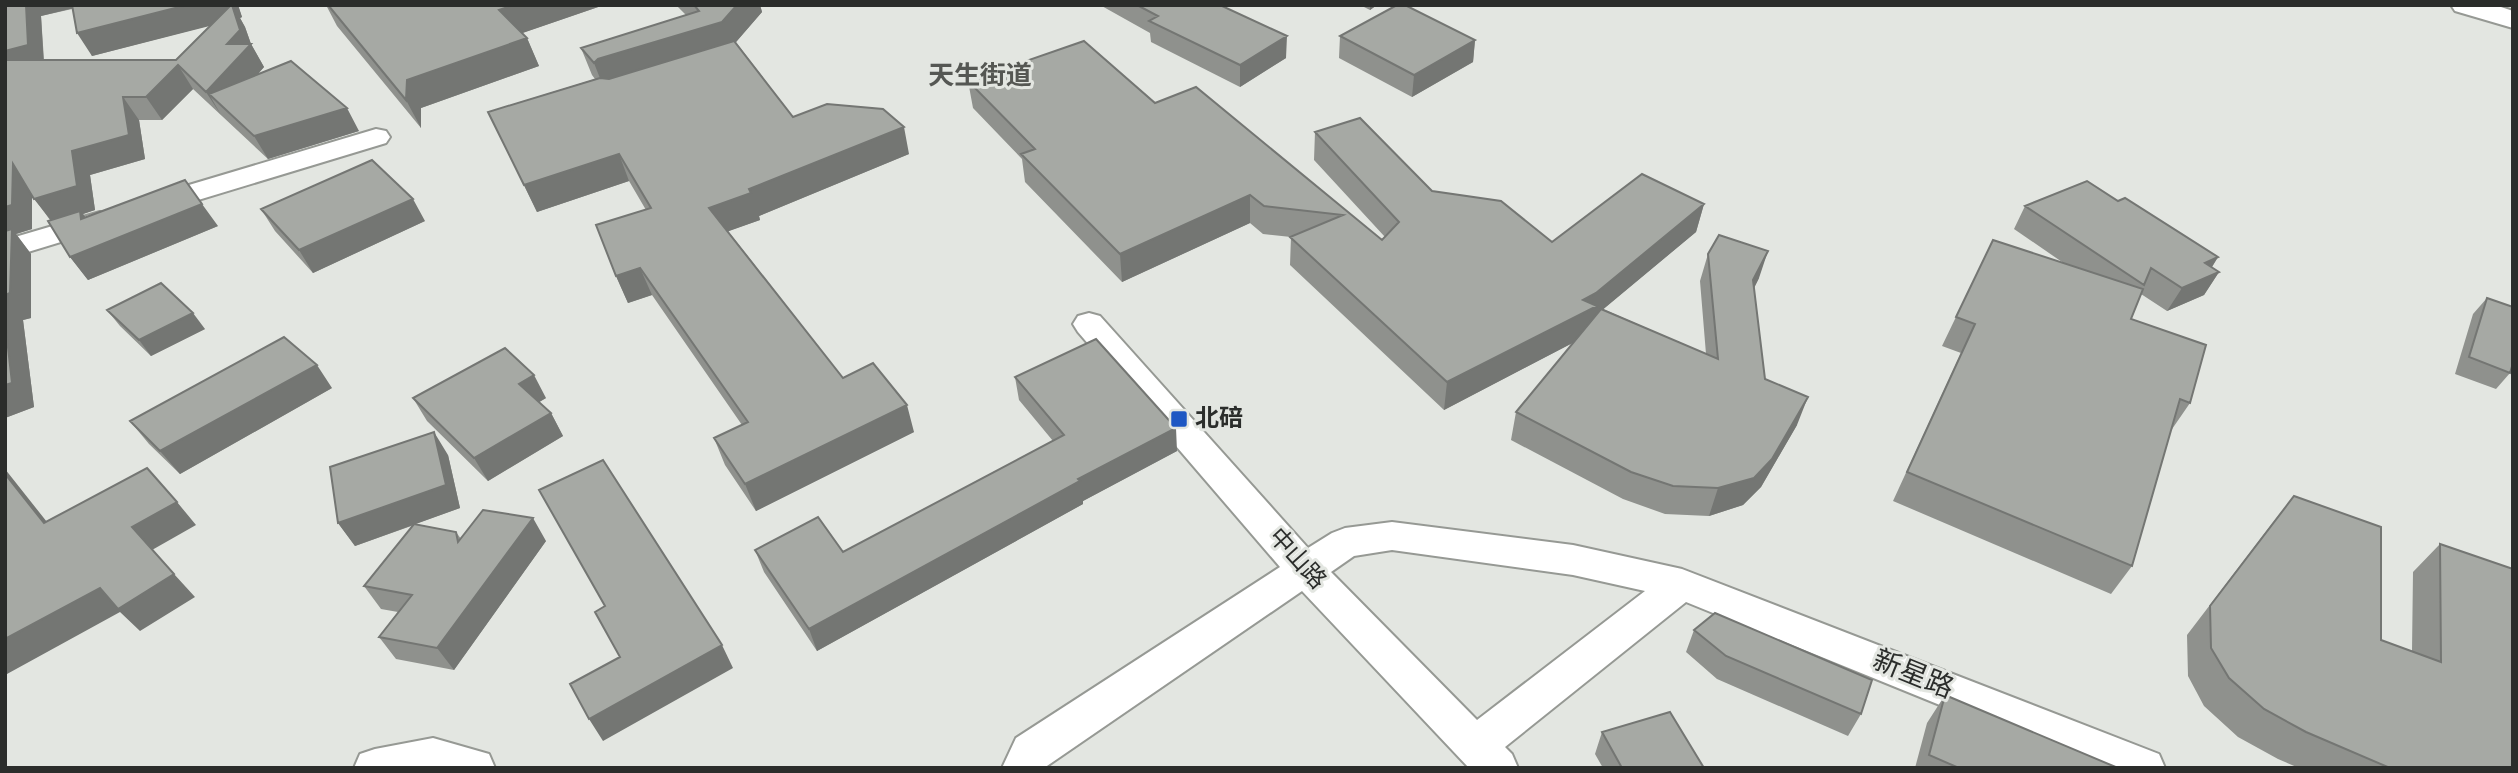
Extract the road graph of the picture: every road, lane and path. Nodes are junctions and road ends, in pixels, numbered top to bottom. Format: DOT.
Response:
graph roads {
  1 [pos="2465,5"];
  2 [pos="2513,20"];
  3 [pos="376,137"];
  4 [pos="5,250"];
  5 [pos="1097,333"];
  6 [pos="1305,569"];
  7 [pos="1682,584"];
  8 [pos="1487,756"];
  9 [pos="375,768"];
  10 [pos="474,768"];
  11 [pos="1023,768"];
  12 [pos="2144,768"];
  1 -- 2 [label="main road"];
  3 -- 4 [label="street"];
  5 -- 6 [label="street, 中山路"];
  6 -- 7 [label="street, 新星路"];
  6 -- 8 [label="street, 中山路"];
  6 -- 11 [label="street, 新星路"];
  7 -- 8 [label="street"];
  7 -- 12 [label="street, 新星路"];
  9 -- 10 [label="street"];
}
